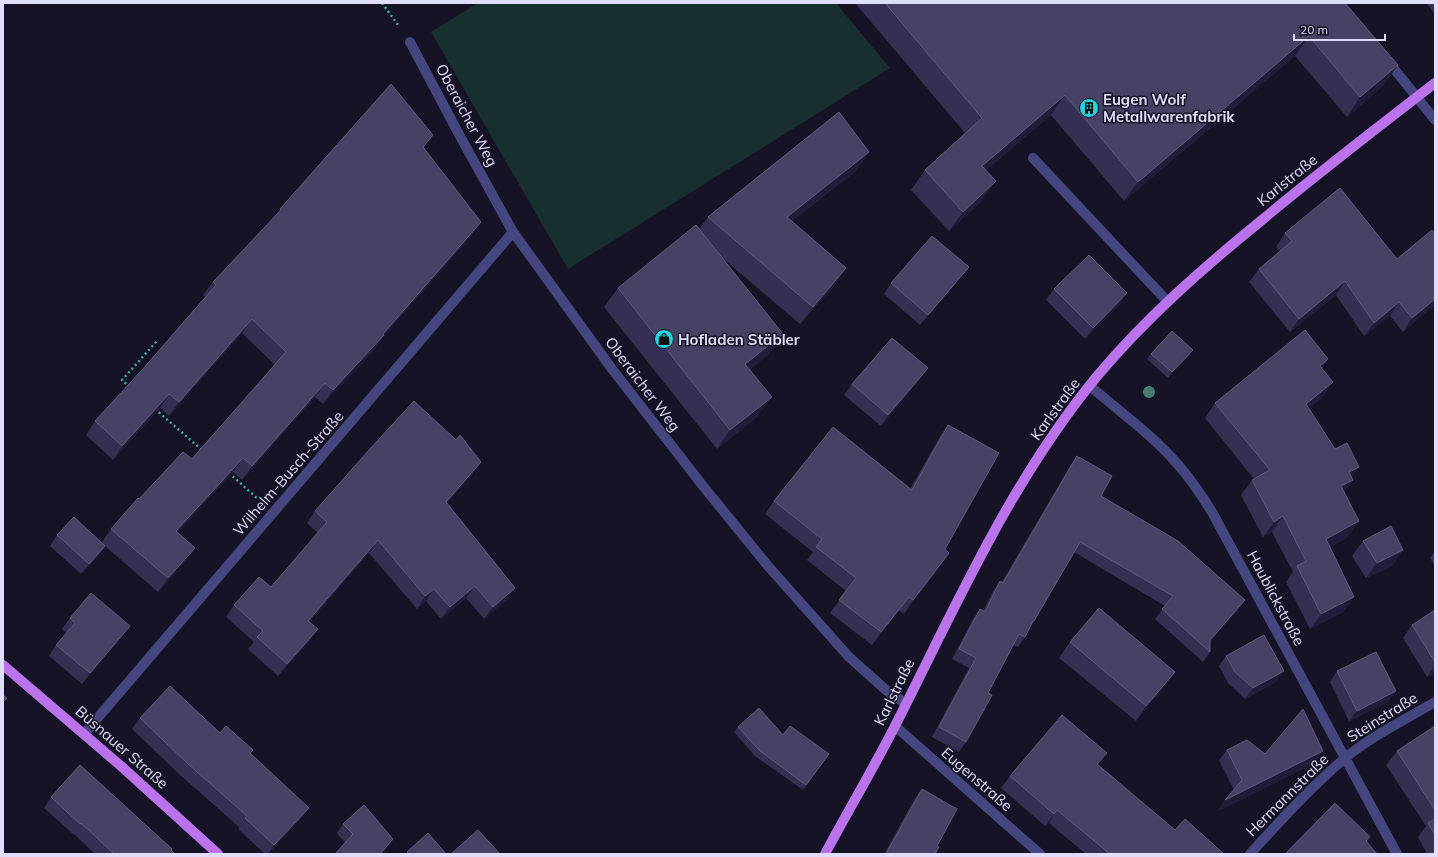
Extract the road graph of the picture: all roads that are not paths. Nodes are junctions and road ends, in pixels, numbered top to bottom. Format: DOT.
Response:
graph roads {
  1 [pos="410,42"];
  2 [pos="1380,52"];
  3 [pos="1435,83"];
  4 [pos="1417,97"];
  5 [pos="1435,120"];
  6 [pos="1033,158"];
  7 [pos="513,232"];
  8 [pos="1167,301"];
  9 [pos="1090,386"];
  10 [pos="3,665"];
  11 [pos="1435,702"];
  12 [pos="905,703"];
  13 [pos="895,726"];
  14 [pos="84,734"];
  15 [pos="1345,758"];
  16 [pos="218,854"];
  17 [pos="825,854"];
  18 [pos="1040,854"];
  19 [pos="1250,854"];
  20 [pos="1396,854"];
  1 -- 7 [label="street, Oberaicher Weg"];
  2 -- 4 [label="street"];
  3 -- 4 [label="main road, Karlstraße"];
  4 -- 5 [label="street"];
  4 -- 8 [label="main road, Karlstraße"];
  6 -- 8 [label="street"];
  7 -- 12 [label="street, Oberaicher Weg"];
  7 -- 14 [label="street, Wilhelm-Busch-Straße"];
  8 -- 9 [label="main road, Karlstraße"];
  9 -- 12 [label="main road, Karlstraße"];
  9 -- 15 [label="street, Haublickstraße"];
  10 -- 14 [label="main road, Büsnauer Straße"];
  11 -- 15 [label="street, Steinstraße"];
  12 -- 13 [label="main road, Karlstraße"];
  13 -- 17 [label="main road, Karlstraße"];
  13 -- 18 [label="street, Eugenstraße"];
  14 -- 16 [label="main road, Büsnauer Straße"];
  15 -- 19 [label="street, Hermannstraße"];
  15 -- 20 [label="street, Haublickstraße"];
}
